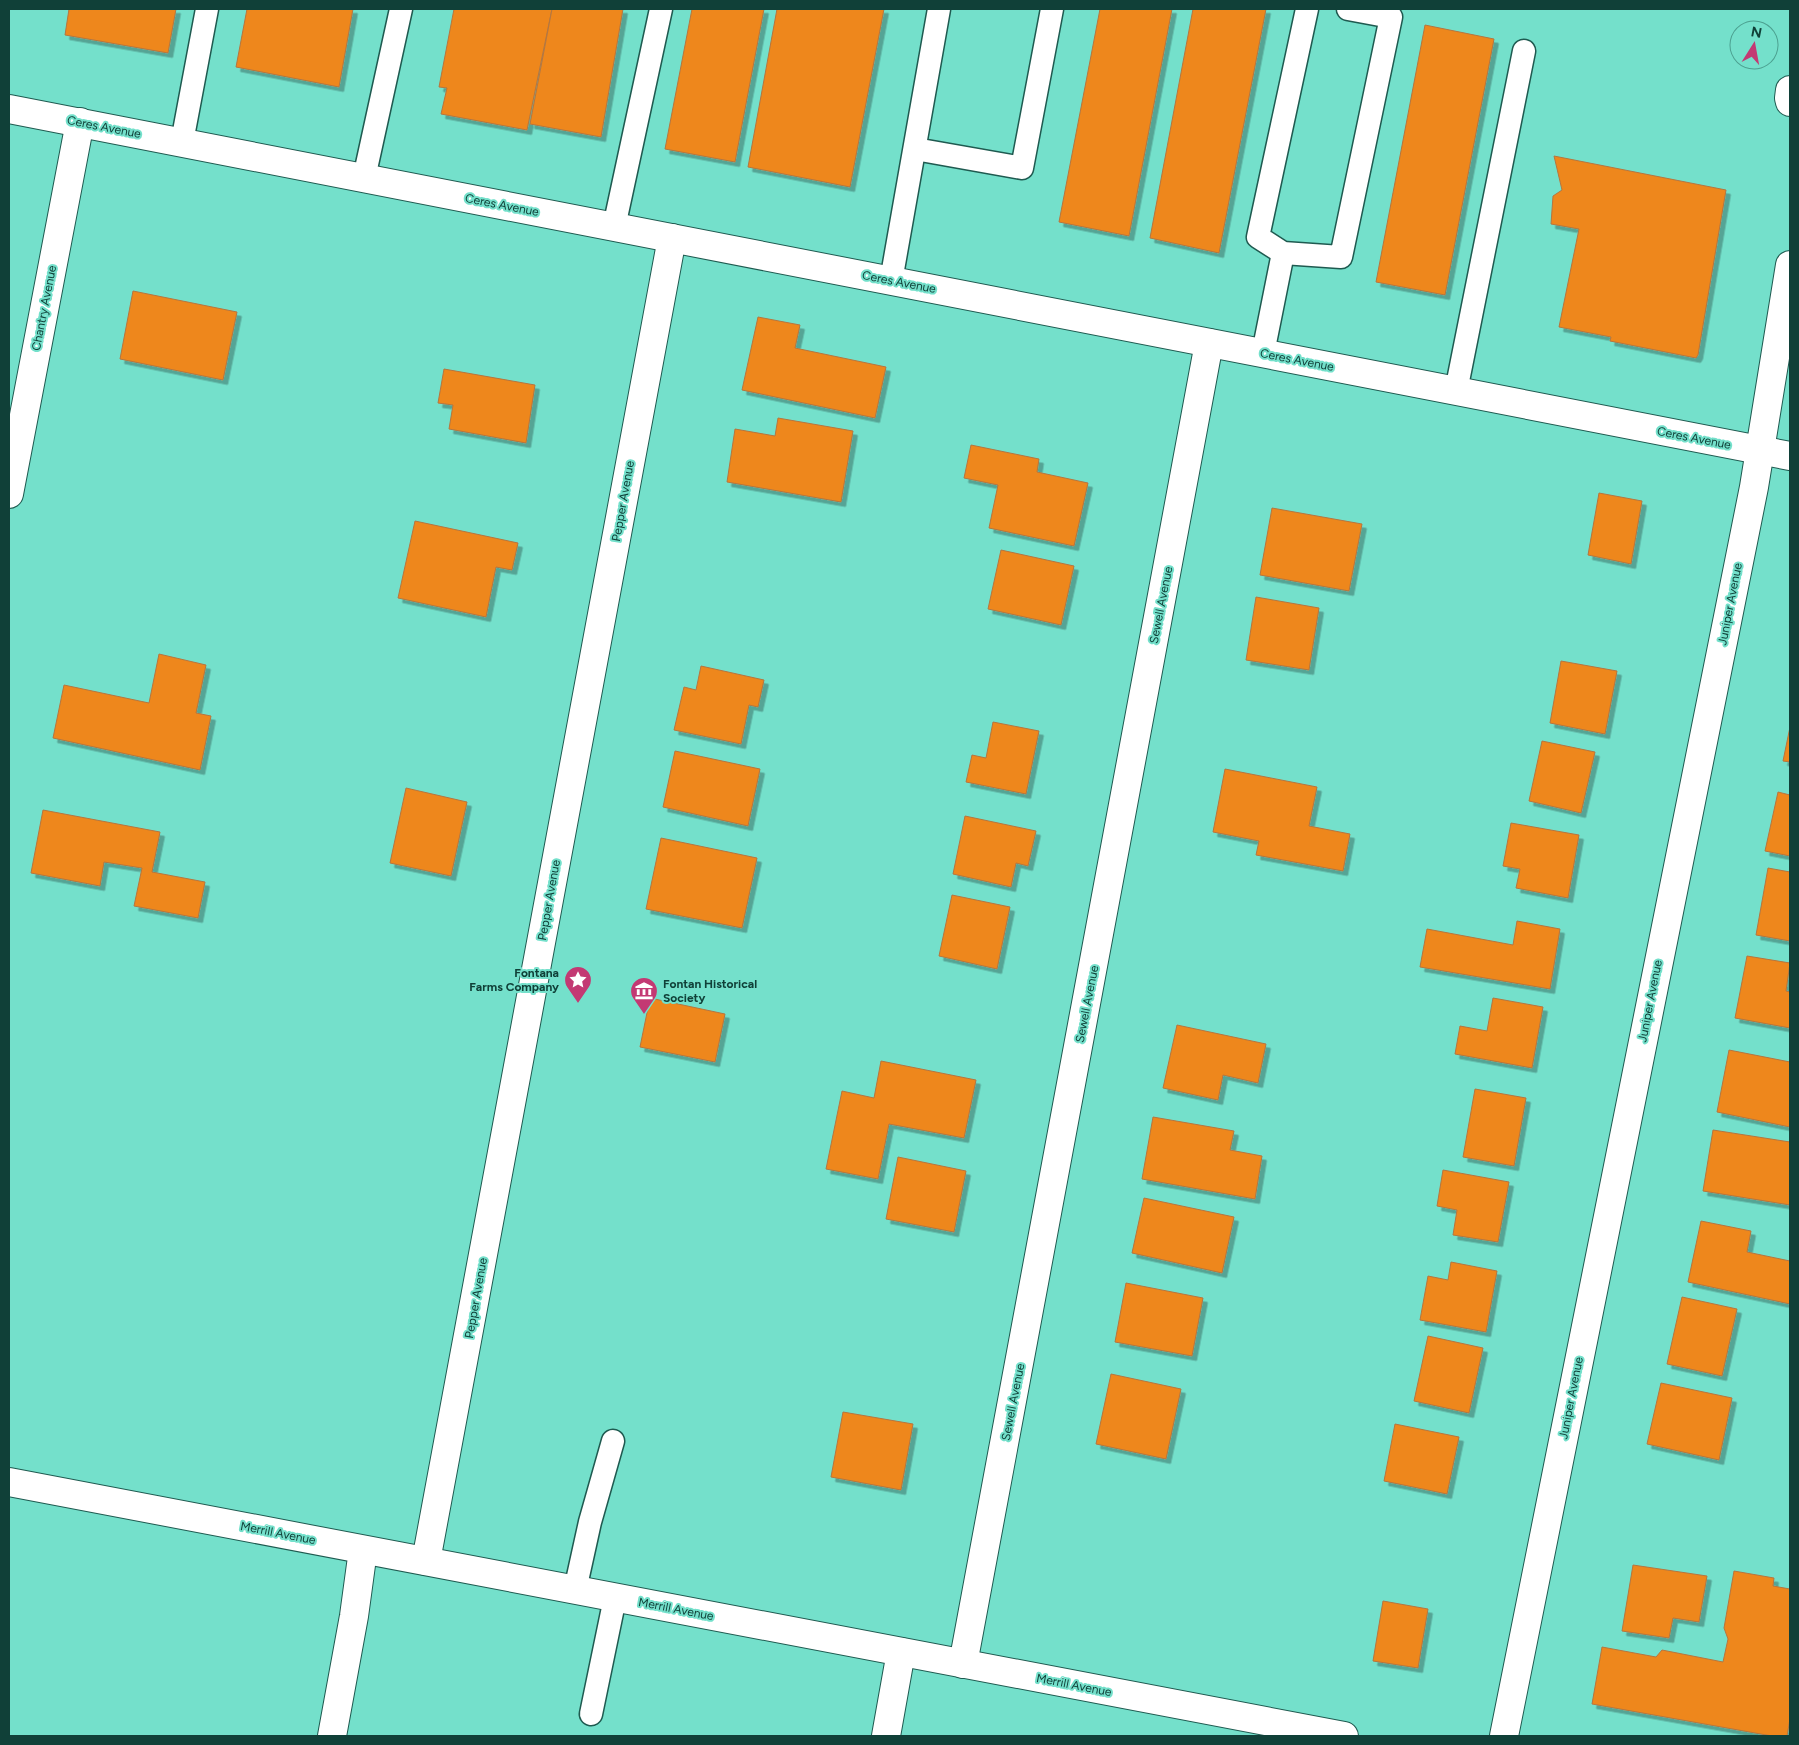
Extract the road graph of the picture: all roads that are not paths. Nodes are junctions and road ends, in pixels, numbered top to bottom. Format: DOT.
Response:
graph roads {
  1 [pos="207,9"];
  2 [pos="401,9"];
  3 [pos="661,9"];
  4 [pos="940,9"];
  5 [pos="1052,9"];
  6 [pos="1307,9"];
  7 [pos="1348,9"];
  8 [pos="1524,51"];
  9 [pos="1790,90"];
  10 [pos="1790,102"];
  11 [pos="9,109"];
  12 [pos="80,122"];
  13 [pos="182,142"];
  14 [pos="915,149"];
  15 [pos="364,178"];
  16 [pos="614,227"];
  17 [pos="672,238"];
  18 [pos="1283,253"];
  19 [pos="1790,265"];
  20 [pos="891,281"];
  21 [pos="1209,343"];
  22 [pos="1263,353"];
  23 [pos="1456,391"];
  24 [pos="1760,450"];
  25 [pos="1790,456"];
  26 [pos="9,494"];
  27 [pos="613,1441"];
  28 [pos="9,1482"];
  29 [pos="364,1550"];
  30 [pos="426,1561"];
  31 [pos="575,1590"];
  32 [pos="615,1598"];
  33 [pos="901,1652"];
  34 [pos="963,1664"];
  35 [pos="591,1714"];
  36 [pos="332,1736"];
  37 [pos="886,1736"];
  38 [pos="1344,1736"];
  39 [pos="1504,1736"];
  1 -- 13 [label="lane"];
  2 -- 15 [label="lane"];
  3 -- 16 [label="lane"];
  4 -- 14 [label="lane"];
  5 -- 14 [label="lane"];
  6 -- 18 [label="lane"];
  7 -- 18 [label="lane"];
  8 -- 23 [label="lane"];
  9 -- 10 [label="street"];
  11 -- 12 [label="street, Ceres Avenue"];
  12 -- 13 [label="street, Ceres Avenue"];
  12 -- 26 [label="street, Chantry Avenue"];
  13 -- 15 [label="street, Ceres Avenue"];
  14 -- 20 [label="lane"];
  15 -- 16 [label="street, Ceres Avenue"];
  16 -- 17 [label="street, Ceres Avenue"];
  17 -- 20 [label="street, Ceres Avenue"];
  17 -- 30 [label="street, Pepper Avenue"];
  18 -- 22 [label="lane"];
  19 -- 24 [label="street, Juniper Avenue"];
  20 -- 21 [label="street, Ceres Avenue"];
  21 -- 22 [label="street, Ceres Avenue"];
  21 -- 34 [label="street, Sewell Avenue"];
  22 -- 23 [label="street, Ceres Avenue"];
  23 -- 24 [label="street, Ceres Avenue"];
  24 -- 25 [label="street, Ceres Avenue"];
  24 -- 39 [label="street, Juniper Avenue"];
  27 -- 31 [label="lane"];
  28 -- 29 [label="street, Merrill Avenue"];
  29 -- 30 [label="street, Merrill Avenue"];
  29 -- 36 [label="street"];
  30 -- 31 [label="street, Merrill Avenue"];
  31 -- 32 [label="street, Merrill Avenue"];
  32 -- 33 [label="street, Merrill Avenue"];
  32 -- 35 [label="lane"];
  33 -- 34 [label="street, Merrill Avenue"];
  33 -- 37 [label="street"];
  34 -- 38 [label="street, Merrill Avenue"];
}
